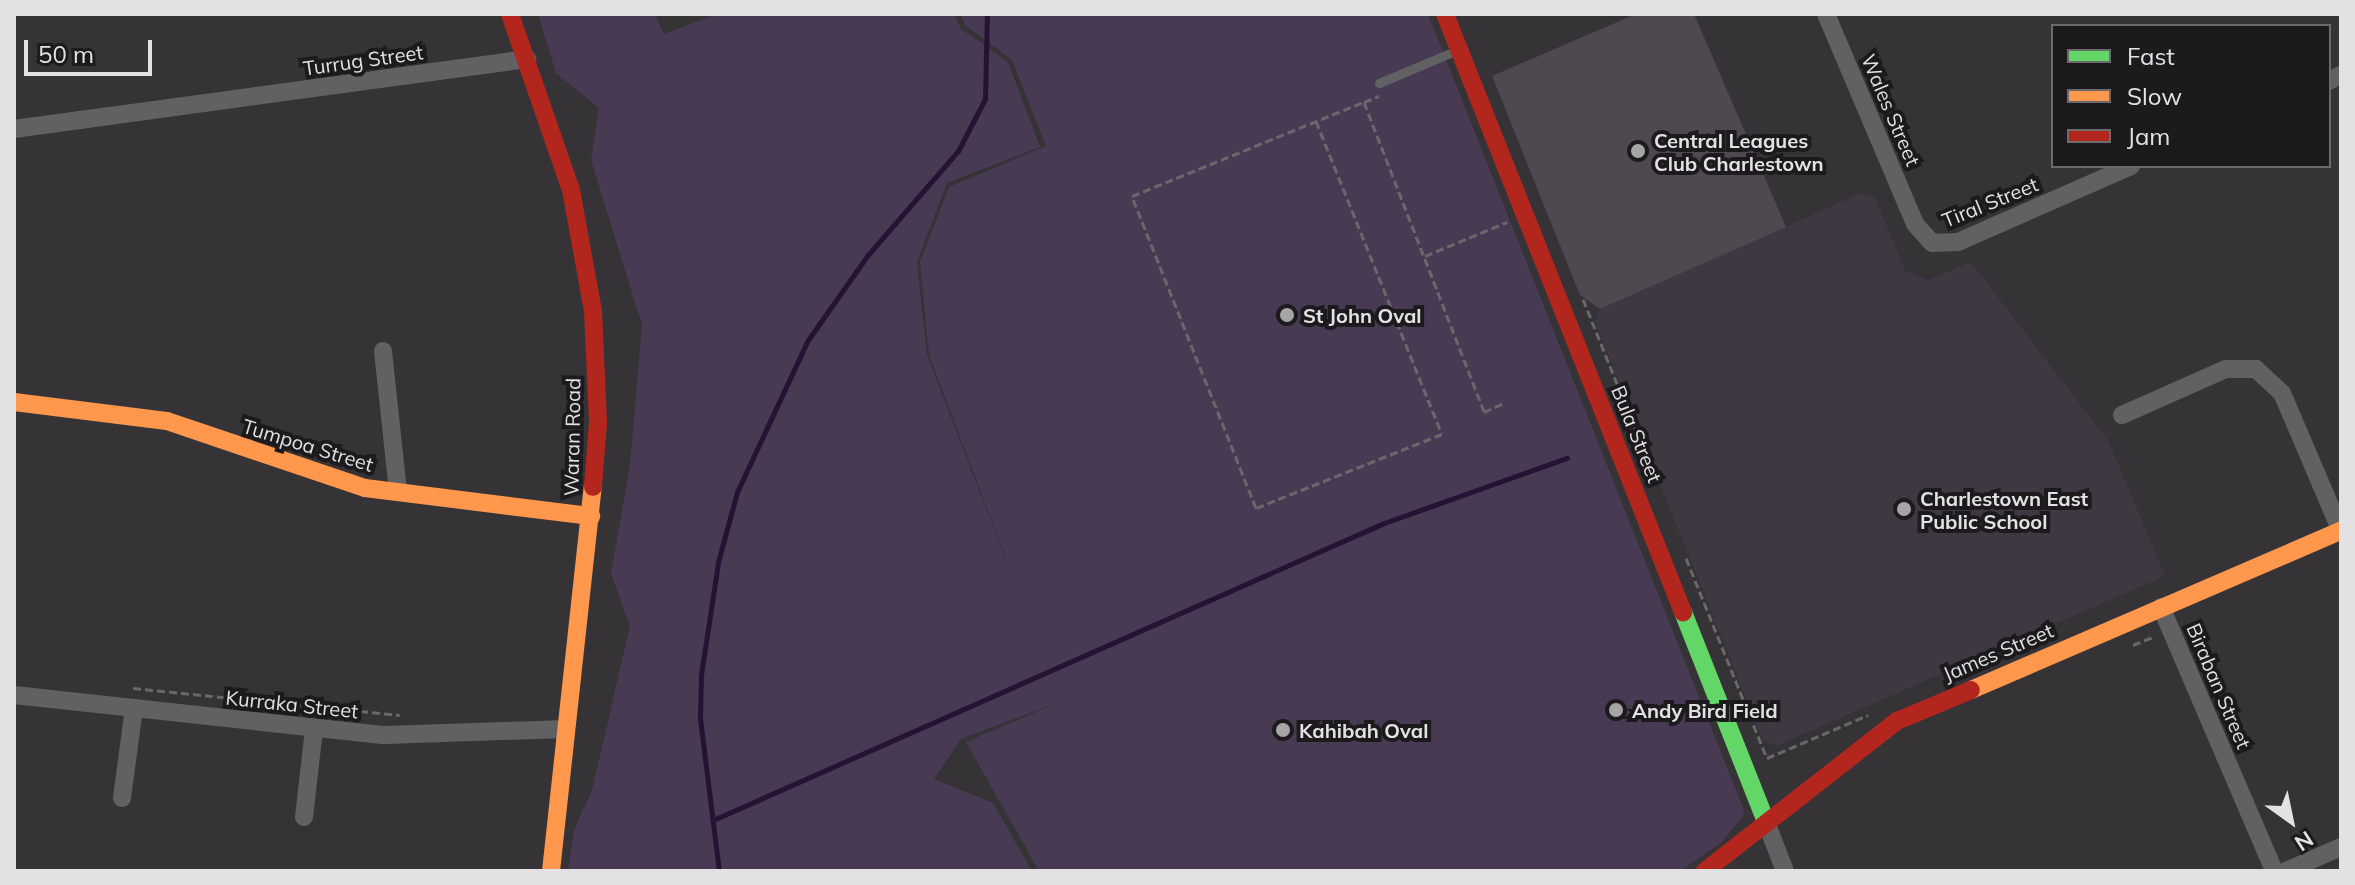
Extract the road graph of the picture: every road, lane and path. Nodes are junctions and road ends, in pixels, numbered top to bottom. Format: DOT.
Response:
graph roads {
  1 [pos="510,14"];
  2 [pos="1445,14"];
  3 [pos="1826,14"];
  4 [pos="1458,49"];
  5 [pos="527,59"];
  6 [pos="1379,83"];
  7 [pos="1316,121"];
  8 [pos="14,129"];
  9 [pos="2126,168"];
  10 [pos="1525,215"];
  11 [pos="1915,224"];
  12 [pos="1424,256"];
  13 [pos="383,351"];
  14 [pos="14,402"];
  15 [pos="1506,402"];
  16 [pos="2122,415"];
  17 [pos="398,491"];
  18 [pos="591,516"];
  19 [pos="2341,531"];
  20 [pos="2161,607"];
  21 [pos="125,688"];
  22 [pos="14,695"];
  23 [pos="134,708"];
  24 [pos="409,715"];
  25 [pos="314,729"];
  26 [pos="566,729"];
  27 [pos="122,798"];
  28 [pos="304,817"];
  29 [pos="1766,822"];
  30 [pos="2341,847"];
  31 [pos="551,871"];
  32 [pos="1705,871"];
  33 [pos="1785,871"];
  34 [pos="2274,871"];
  35 [pos="2286,871"];
  1 -- 5 [label="street, Waran Road"];
  2 -- 4 [label="street, Bula Street"];
  3 -- 11 [label="street, Wales Street"];
  4 -- 6 [label="lane"];
  4 -- 10 [label="street, Bula Street"];
  5 -- 8 [label="street, Turrug Street"];
  5 -- 18 [label="street, Waran Road"];
  7 -- 7 [label="path"];
  7 -- 12 [label="path"];
  9 -- 11 [label="street, Tiral Street"];
  10 -- 12 [label="path"];
  10 -- 29 [label="street, Bula Street"];
  12 -- 15 [label="path"];
  13 -- 17 [label="street"];
  14 -- 17 [label="street, Tumpoa Street"];
  16 -- 19 [label="street"];
  17 -- 18 [label="street, Tumpoa Street"];
  18 -- 26 [label="street, Waran Road"];
  19 -- 20 [label="street, James Street"];
  20 -- 29 [label="street, James Street"];
  20 -- 34 [label="street, Biraban Street"];
  21 -- 24 [label="path"];
  22 -- 23 [label="street, Kurraka Street"];
  23 -- 25 [label="street, Kurraka Street"];
  23 -- 27 [label="street"];
  25 -- 26 [label="street, Kurraka Street"];
  25 -- 28 [label="street"];
  26 -- 31 [label="street, Waran Road"];
  29 -- 32 [label="street, James Street"];
  29 -- 33 [label="street, Bula Street"];
  30 -- 35 [label="street"];
}
